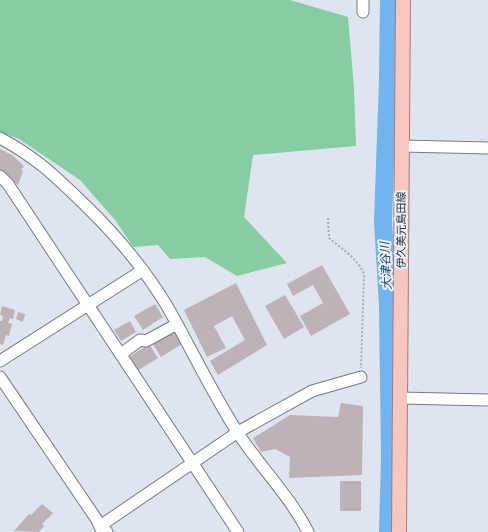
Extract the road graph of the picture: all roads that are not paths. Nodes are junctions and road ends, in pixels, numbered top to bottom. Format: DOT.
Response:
graph roads {
  1 [pos="363,0"];
  2 [pos="403,0"];
  3 [pos="363,12"];
  4 [pos="0,138"];
  5 [pos="402,146"];
  6 [pos="488,148"];
  7 [pos="0,176"];
  8 [pos="143,270"];
  9 [pos="88,304"];
  10 [pos="177,324"];
  11 [pos="121,354"];
  12 [pos="0,361"];
  13 [pos="0,377"];
  14 [pos="361,377"];
  15 [pos="400,398"];
  16 [pos="488,400"];
  17 [pos="238,432"];
  18 [pos="193,463"];
  19 [pos="103,530"];
  20 [pos="238,532"];
  21 [pos="308,532"];
  22 [pos="399,532"];
  1 -- 3 [label="street"];
  2 -- 5 [label="main road, 伊久美元島田線"];
  4 -- 8 [label="street"];
  5 -- 6 [label="street"];
  5 -- 15 [label="main road, 伊久美元島田線"];
  7 -- 9 [label="street"];
  8 -- 9 [label="street"];
  8 -- 10 [label="street"];
  9 -- 11 [label="street"];
  9 -- 12 [label="street"];
  10 -- 11 [label="street"];
  10 -- 17 [label="street"];
  11 -- 18 [label="street"];
  13 -- 19 [label="street"];
  14 -- 17 [label="street"];
  15 -- 16 [label="street"];
  15 -- 22 [label="main road, 伊久美元島田線"];
  17 -- 18 [label="street"];
  17 -- 21 [label="street"];
  18 -- 19 [label="street"];
  18 -- 20 [label="street"];
}
